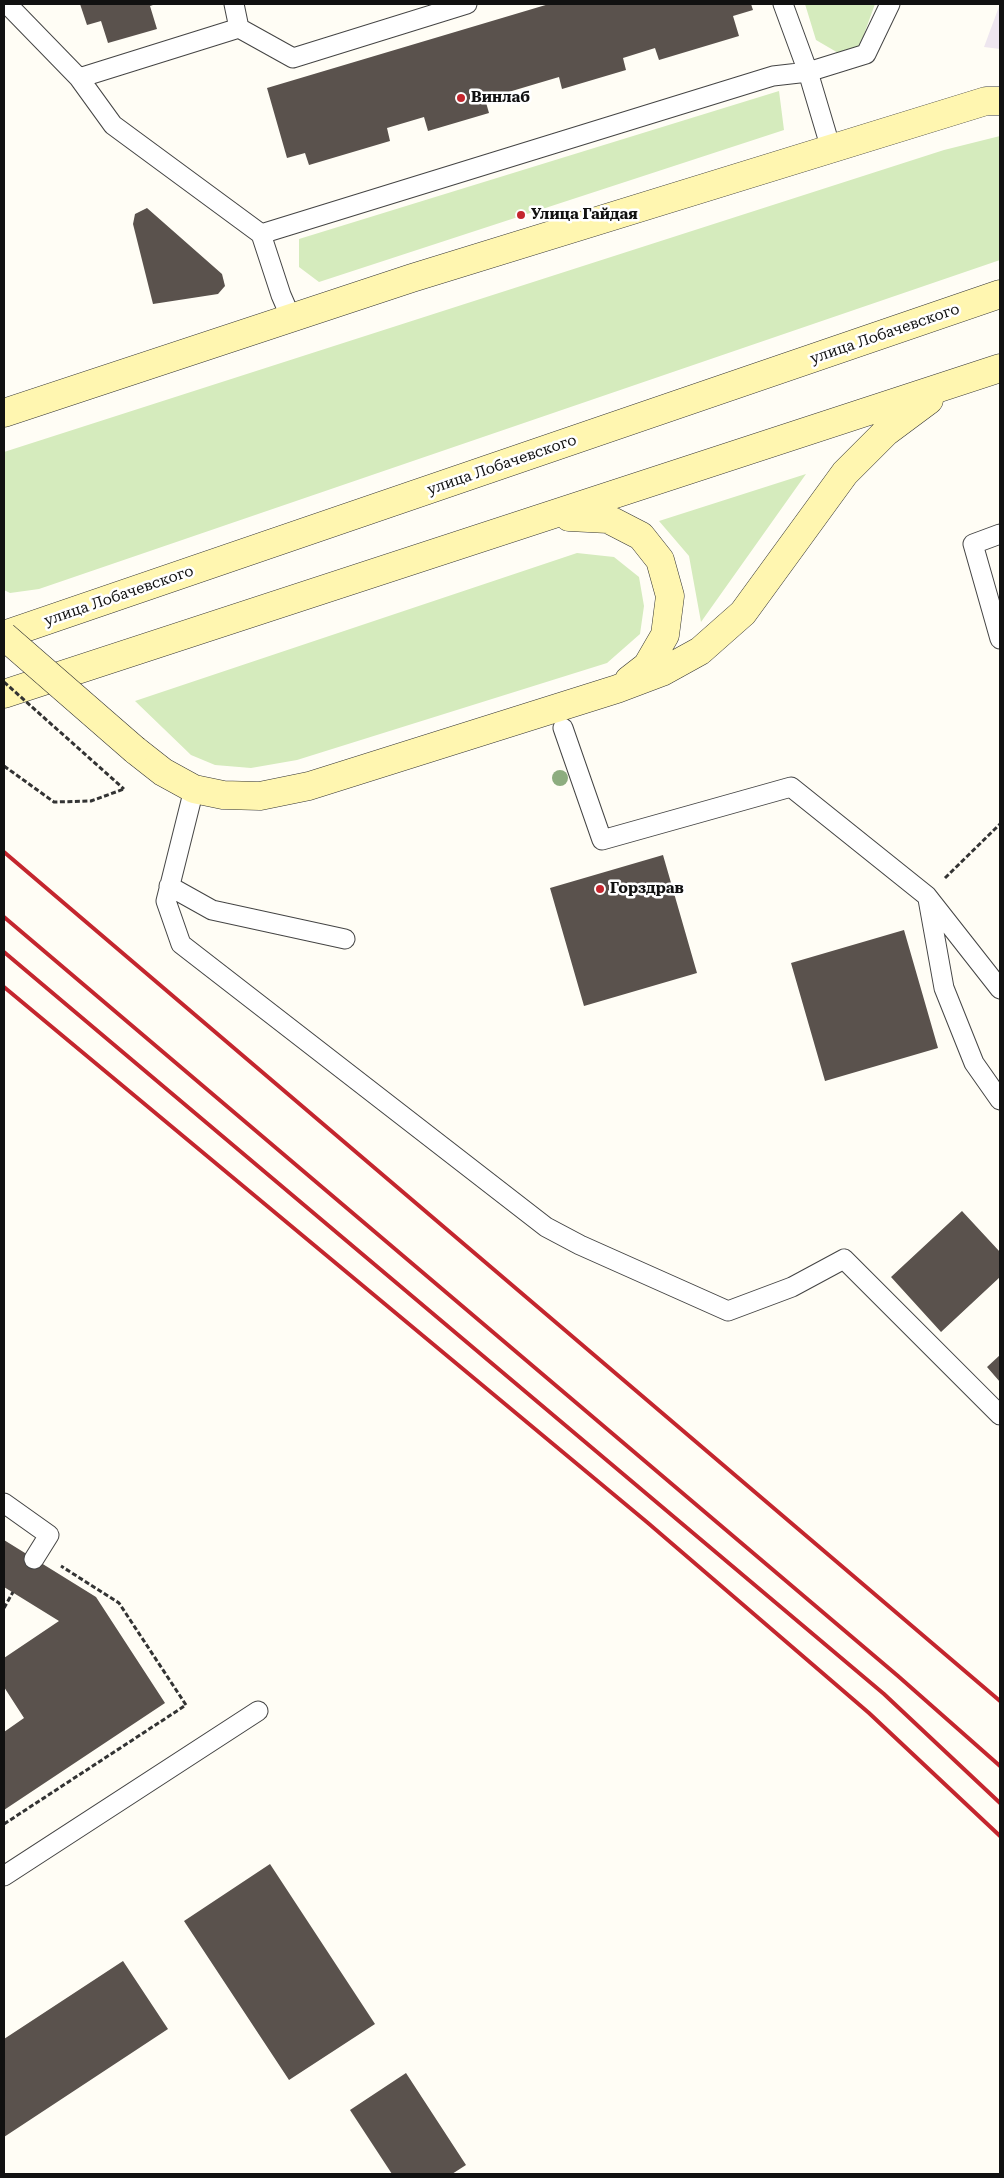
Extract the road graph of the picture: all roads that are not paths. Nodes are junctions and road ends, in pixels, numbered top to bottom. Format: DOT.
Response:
graph roads {
  1 [pos="7,4"];
  2 [pos="234,4"];
  3 [pos="467,4"];
  4 [pos="784,4"];
  5 [pos="890,4"];
  6 [pos="239,28"];
  7 [pos="808,72"];
  8 [pos="79,78"];
  9 [pos="1000,101"];
  10 [pos="831,149"];
  11 [pos="261,234"];
  12 [pos="1000,294"];
  13 [pos="291,318"];
  14 [pos="989,372"];
  15 [pos="4,412"];
  16 [pos="550,516"];
  17 [pos="1000,534"];
  18 [pos="4,636"];
  19 [pos="1000,639"];
  20 [pos="617,689"];
  21 [pos="4,694"];
  22 [pos="563,728"];
  23 [pos="194,789"];
  24 [pos="169,886"];
  25 [pos="927,896"];
  26 [pos="345,939"];
  27 [pos="1000,989"];
  28 [pos="1000,1100"];
  29 [pos="1000,1415"];
  30 [pos="4,1503"];
  31 [pos="34,1559"];
  32 [pos="258,1711"];
  33 [pos="4,1876"];
  1 -- 8 [label="lane"];
  2 -- 6 [label="lane"];
  3 -- 6 [label="lane"];
  4 -- 7 [label="lane"];
  5 -- 7 [label="lane"];
  6 -- 8 [label="lane"];
  7 -- 10 [label="lane"];
  7 -- 11 [label="lane"];
  8 -- 11 [label="lane"];
  9 -- 10 [label="street"];
  10 -- 13 [label="street"];
  11 -- 13 [label="lane"];
  12 -- 18 [label="street, улица Лобачевского"];
  13 -- 15 [label="street"];
  14 -- 16 [label="street"];
  14 -- 20 [label="street"];
  16 -- 20 [label="street"];
  16 -- 21 [label="street"];
  17 -- 19 [label="lane"];
  18 -- 23 [label="street, bridge"];
  20 -- 23 [label="street"];
  22 -- 25 [label="lane"];
  23 -- 24 [label="lane"];
  24 -- 26 [label="lane"];
  24 -- 29 [label="lane"];
  25 -- 27 [label="lane"];
  25 -- 28 [label="lane"];
  30 -- 31 [label="lane"];
  32 -- 33 [label="lane"];
}
